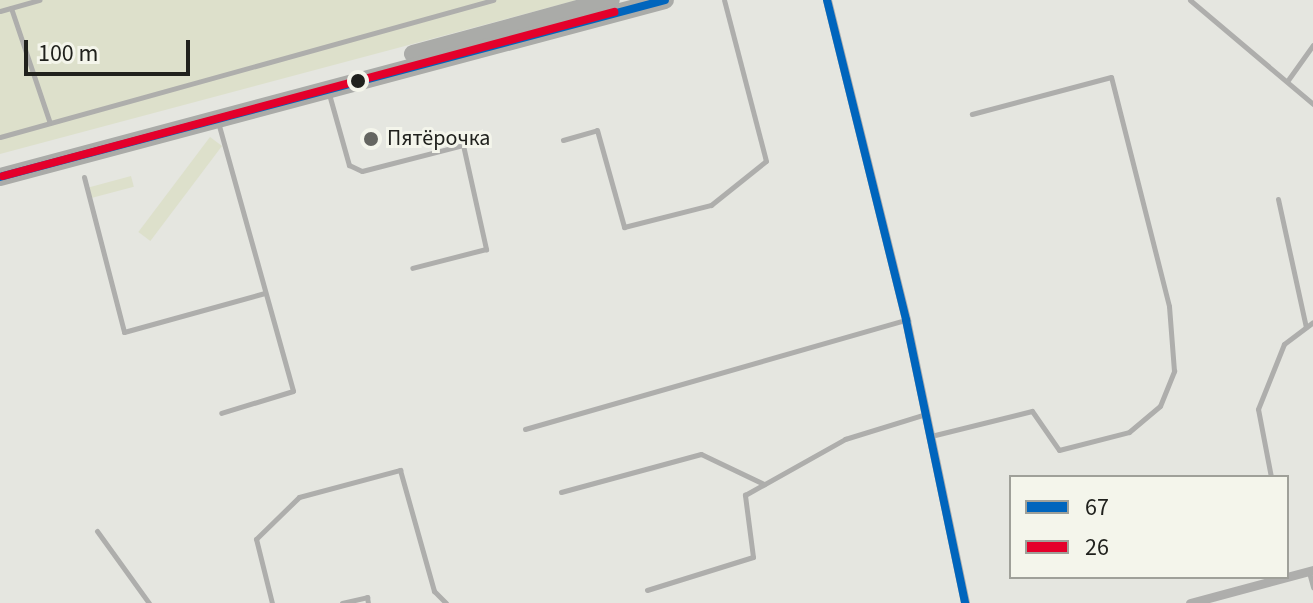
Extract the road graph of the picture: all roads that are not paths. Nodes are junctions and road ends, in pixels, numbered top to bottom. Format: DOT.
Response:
graph roads {
  1 [pos="39,0"];
  2 [pos="493,0"];
  3 [pos="611,0"];
  4 [pos="665,0"];
  5 [pos="724,0"];
  6 [pos="827,0"];
  7 [pos="1190,0"];
  8 [pos="11,8"];
  9 [pos="0,11"];
  10 [pos="1313,45"];
  11 [pos="1288,80"];
  12 [pos="328,90"];
  13 [pos="1313,104"];
  14 [pos="972,114"];
  15 [pos="217,119"];
  16 [pos="50,123"];
  17 [pos="0,137"];
  18 [pos="563,140"];
  19 [pos="0,164"];
  20 [pos="0,177"];
  21 [pos="84,177"];
  22 [pos="1278,199"];
  23 [pos="412,268"];
  24 [pos="265,293"];
  25 [pos="906,320"];
  26 [pos="1313,322"];
  27 [pos="1306,327"];
  28 [pos="221,413"];
  29 [pos="927,414"];
  30 [pos="525,429"];
  31 [pos="931,436"];
  32 [pos="1271,475"];
  33 [pos="764,484"];
  34 [pos="561,492"];
  35 [pos="97,531"];
  36 [pos="1311,571"];
  37 [pos="1289,576"];
  38 [pos="1277,579"];
  39 [pos="1313,587"];
  40 [pos="647,590"];
  41 [pos="1206,601"];
  42 [pos="149,603"];
  43 [pos="272,603"];
  44 [pos="342,603"];
  45 [pos="368,603"];
  46 [pos="446,603"];
  47 [pos="965,603"];
  48 [pos="1190,603"];
  1 -- 8 [label="lane"];
  2 -- 16 [label="lane"];
  3 -- 19 [label="highway"];
  4 -- 12 [label="highway"];
  5 -- 18 [label="lane"];
  6 -- 25 [label="street"];
  7 -- 11 [label="lane"];
  8 -- 9 [label="lane"];
  8 -- 16 [label="lane"];
  10 -- 11 [label="lane"];
  11 -- 13 [label="lane"];
  12 -- 15 [label="highway"];
  12 -- 23 [label="lane"];
  14 -- 31 [label="lane"];
  15 -- 20 [label="highway"];
  15 -- 24 [label="lane"];
  16 -- 17 [label="lane"];
  21 -- 24 [label="lane"];
  22 -- 27 [label="lane"];
  24 -- 28 [label="lane"];
  25 -- 29 [label="street"];
  25 -- 30 [label="lane"];
  26 -- 27 [label="lane"];
  27 -- 32 [label="lane"];
  29 -- 31 [label="street"];
  29 -- 33 [label="lane"];
  31 -- 47 [label="street"];
  33 -- 34 [label="lane"];
  33 -- 40 [label="lane"];
  35 -- 42 [label="lane"];
  36 -- 37 [label="street"];
  36 -- 39 [label="lane"];
  38 -- 41 [label="street"];
  41 -- 48 [label="street"];
  43 -- 46 [label="lane"];
  44 -- 45 [label="lane"];
}
